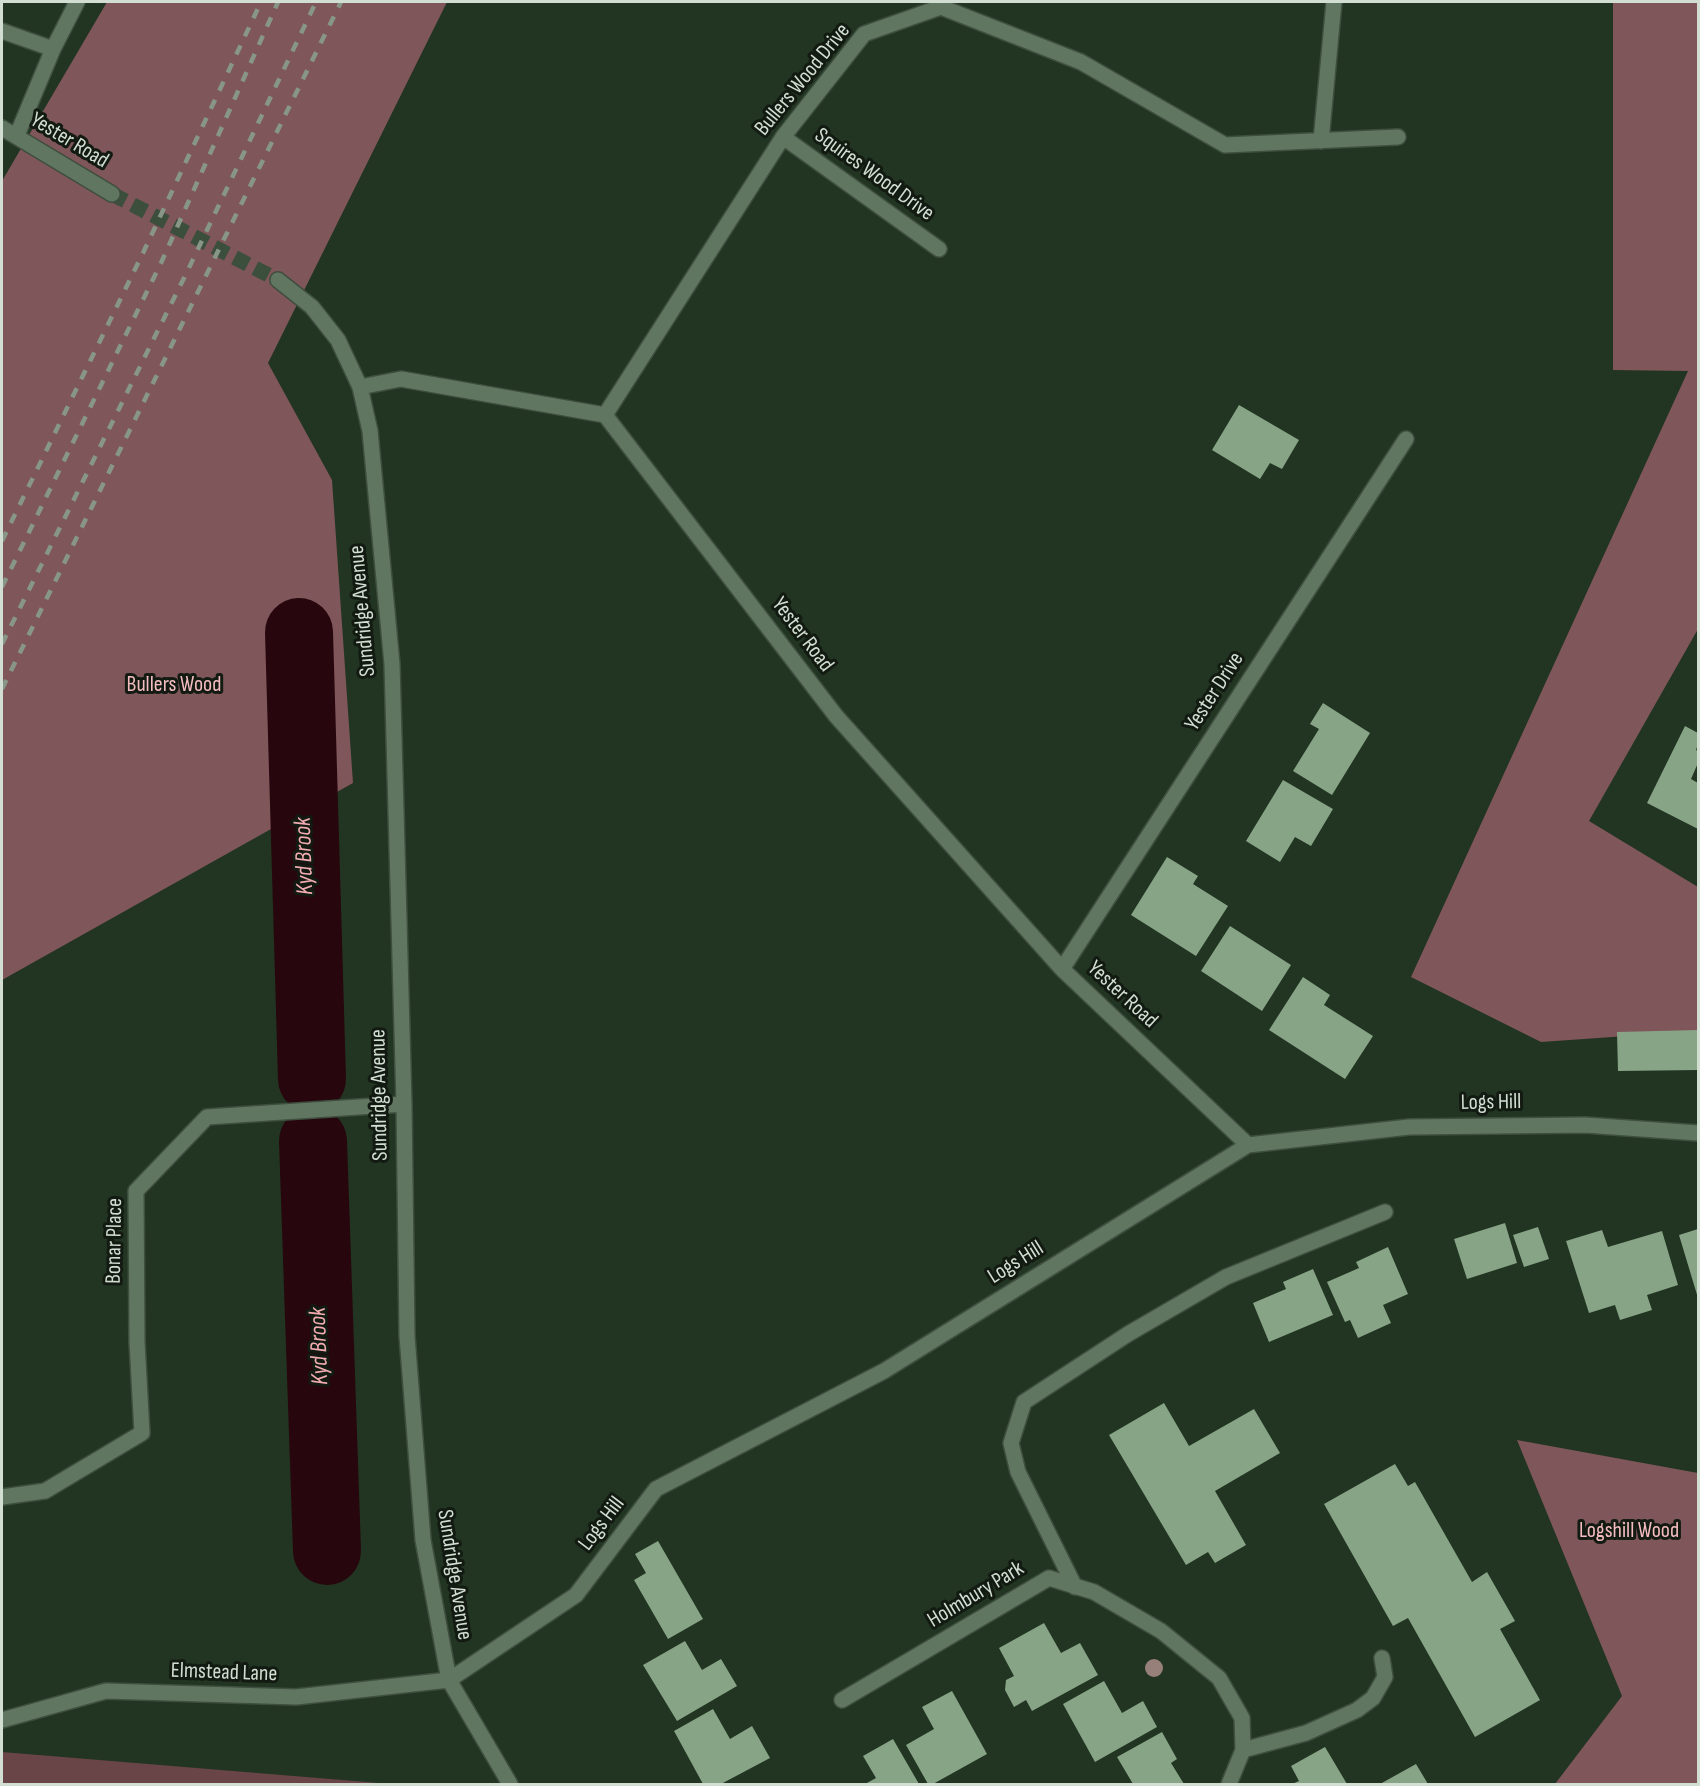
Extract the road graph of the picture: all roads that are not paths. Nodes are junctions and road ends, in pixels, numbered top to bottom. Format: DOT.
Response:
graph roads {
  1 [pos="77,2"];
  2 [pos="1334,2"];
  3 [pos="941,4"];
  4 [pos="2,32"];
  5 [pos="53,49"];
  6 [pos="2,128"];
  7 [pos="17,135"];
  8 [pos="783,137"];
  9 [pos="1398,137"];
  10 [pos="1321,141"];
  11 [pos="112,194"];
  12 [pos="939,249"];
  13 [pos="278,280"];
  14 [pos="360,387"];
  15 [pos="605,415"];
  16 [pos="1406,439"];
  17 [pos="1062,969"];
  18 [pos="404,1104"];
  19 [pos="1698,1133"];
  20 [pos="1248,1145"];
  21 [pos="1385,1212"];
  22 [pos="2,1497"];
  23 [pos="1076,1587"];
  24 [pos="1382,1658"];
  25 [pos="449,1680"];
  26 [pos="842,1700"];
  27 [pos="2,1720"];
  28 [pos="1243,1750"];
  29 [pos="510,1785"];
  30 [pos="1229,1785"];
  1 -- 5 [label="street"];
  2 -- 10 [label="street"];
  3 -- 8 [label="street, Bullers Wood Drive"];
  3 -- 10 [label="street, Bullers Wood Drive"];
  4 -- 5 [label="street"];
  5 -- 7 [label="street"];
  6 -- 7 [label="street, Yester Road"];
  7 -- 11 [label="street, Yester Road"];
  8 -- 12 [label="street, Squires Wood Drive"];
  8 -- 15 [label="street, Bullers Wood Drive"];
  9 -- 10 [label="street, Bullers Wood Drive"];
  13 -- 14 [label="street"];
  14 -- 15 [label="street"];
  14 -- 18 [label="street, Sundridge Avenue"];
  15 -- 17 [label="street, Yester Road"];
  16 -- 17 [label="street, Yester Drive"];
  17 -- 20 [label="street, Yester Road"];
  18 -- 22 [label="street, Bonar Place"];
  18 -- 25 [label="street, Sundridge Avenue"];
  19 -- 20 [label="street, Logs Hill"];
  20 -- 25 [label="street, Logs Hill"];
  21 -- 23 [label="street"];
  23 -- 26 [label="street, Holmbury Park"];
  23 -- 28 [label="street, Holmbury Park"];
  24 -- 28 [label="street"];
  25 -- 27 [label="street, Elmstead Lane"];
  25 -- 29 [label="street, Sundridge Avenue"];
  28 -- 30 [label="street, Holmbury Park"];
}
